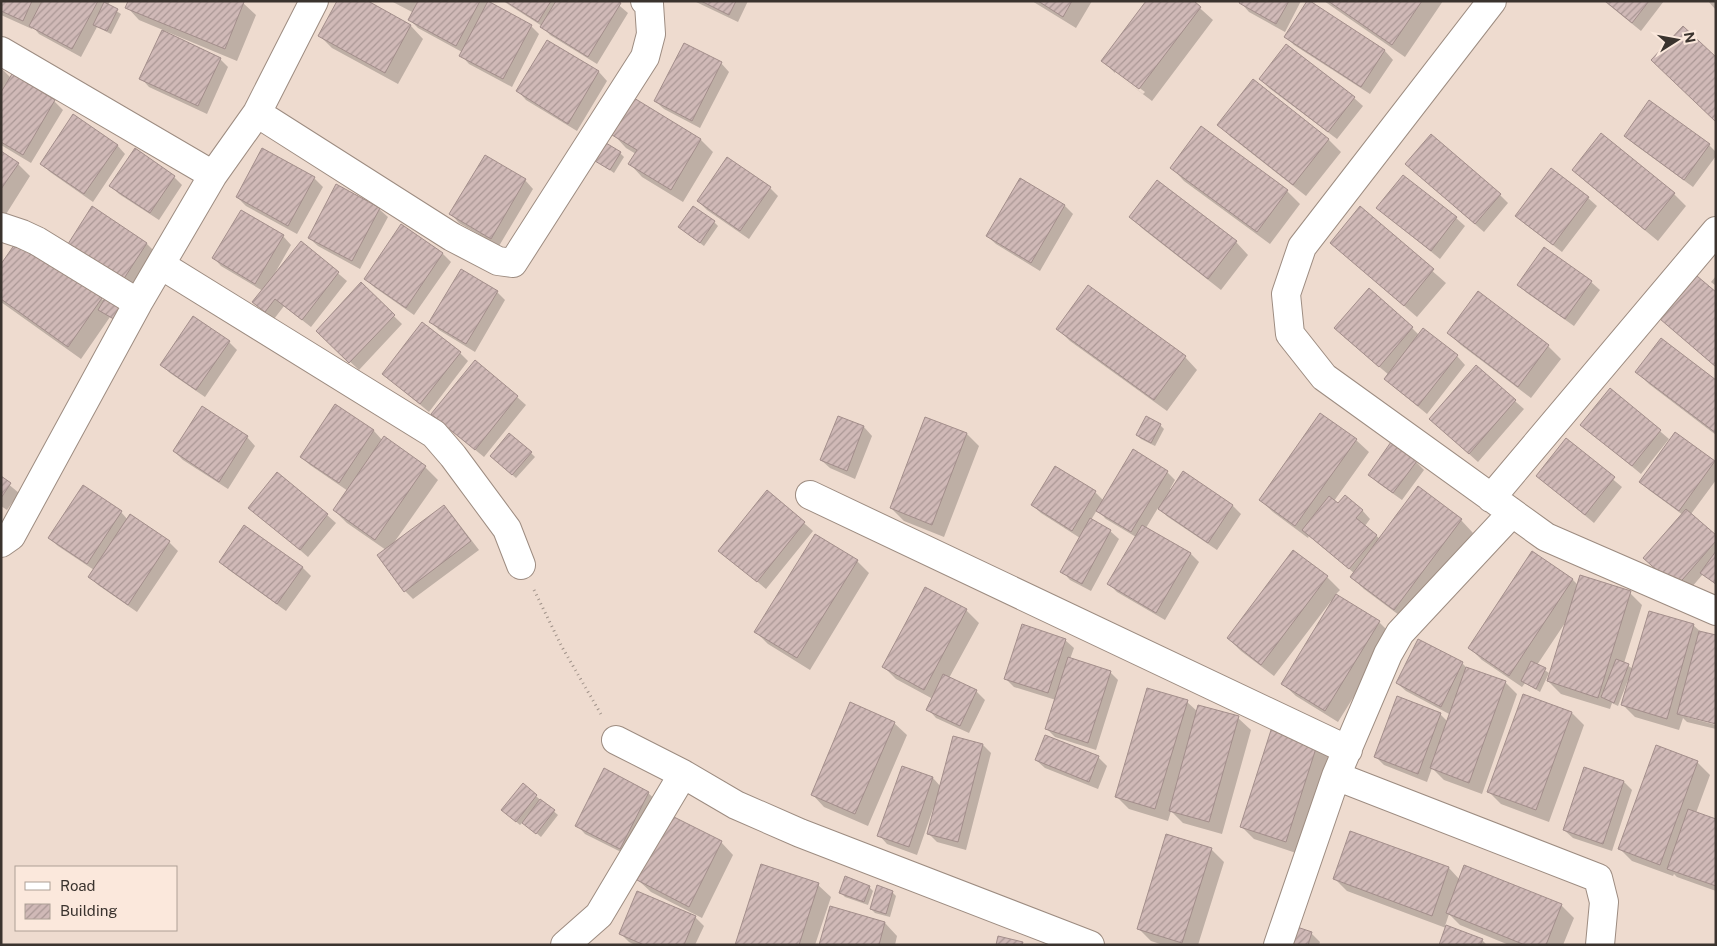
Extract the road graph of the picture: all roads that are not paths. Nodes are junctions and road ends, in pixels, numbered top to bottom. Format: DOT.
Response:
graph roads {
  1 [pos="314,1"];
  2 [pos="645,1"];
  3 [pos="1492,1"];
  4 [pos="1,52"];
  5 [pos="256,113"];
  6 [pos="213,175"];
  7 [pos="1,227"];
  8 [pos="1716,230"];
  9 [pos="161,265"];
  10 [pos="138,303"];
  11 [pos="810,495"];
  12 [pos="1502,506"];
  13 [pos="1,544"];
  14 [pos="521,565"];
  15 [pos="1716,611"];
  16 [pos="616,740"];
  17 [pos="1348,750"];
  18 [pos="682,774"];
  19 [pos="1336,776"];
  20 [pos="565,945"];
  21 [pos="1090,945"];
  22 [pos="1278,945"];
  23 [pos="1600,945"];
  1 -- 5 [label="street"];
  2 -- 5 [label="street"];
  3 -- 12 [label="street"];
  4 -- 6 [label="street"];
  5 -- 6 [label="street"];
  6 -- 9 [label="street"];
  7 -- 10 [label="street"];
  8 -- 12 [label="street"];
  9 -- 10 [label="street"];
  9 -- 14 [label="street"];
  10 -- 13 [label="street"];
  11 -- 17 [label="street"];
  12 -- 15 [label="street"];
  12 -- 17 [label="street"];
  16 -- 18 [label="street"];
  17 -- 19 [label="street"];
  18 -- 20 [label="street"];
  18 -- 21 [label="street"];
  19 -- 22 [label="street"];
  19 -- 23 [label="street"];
}
